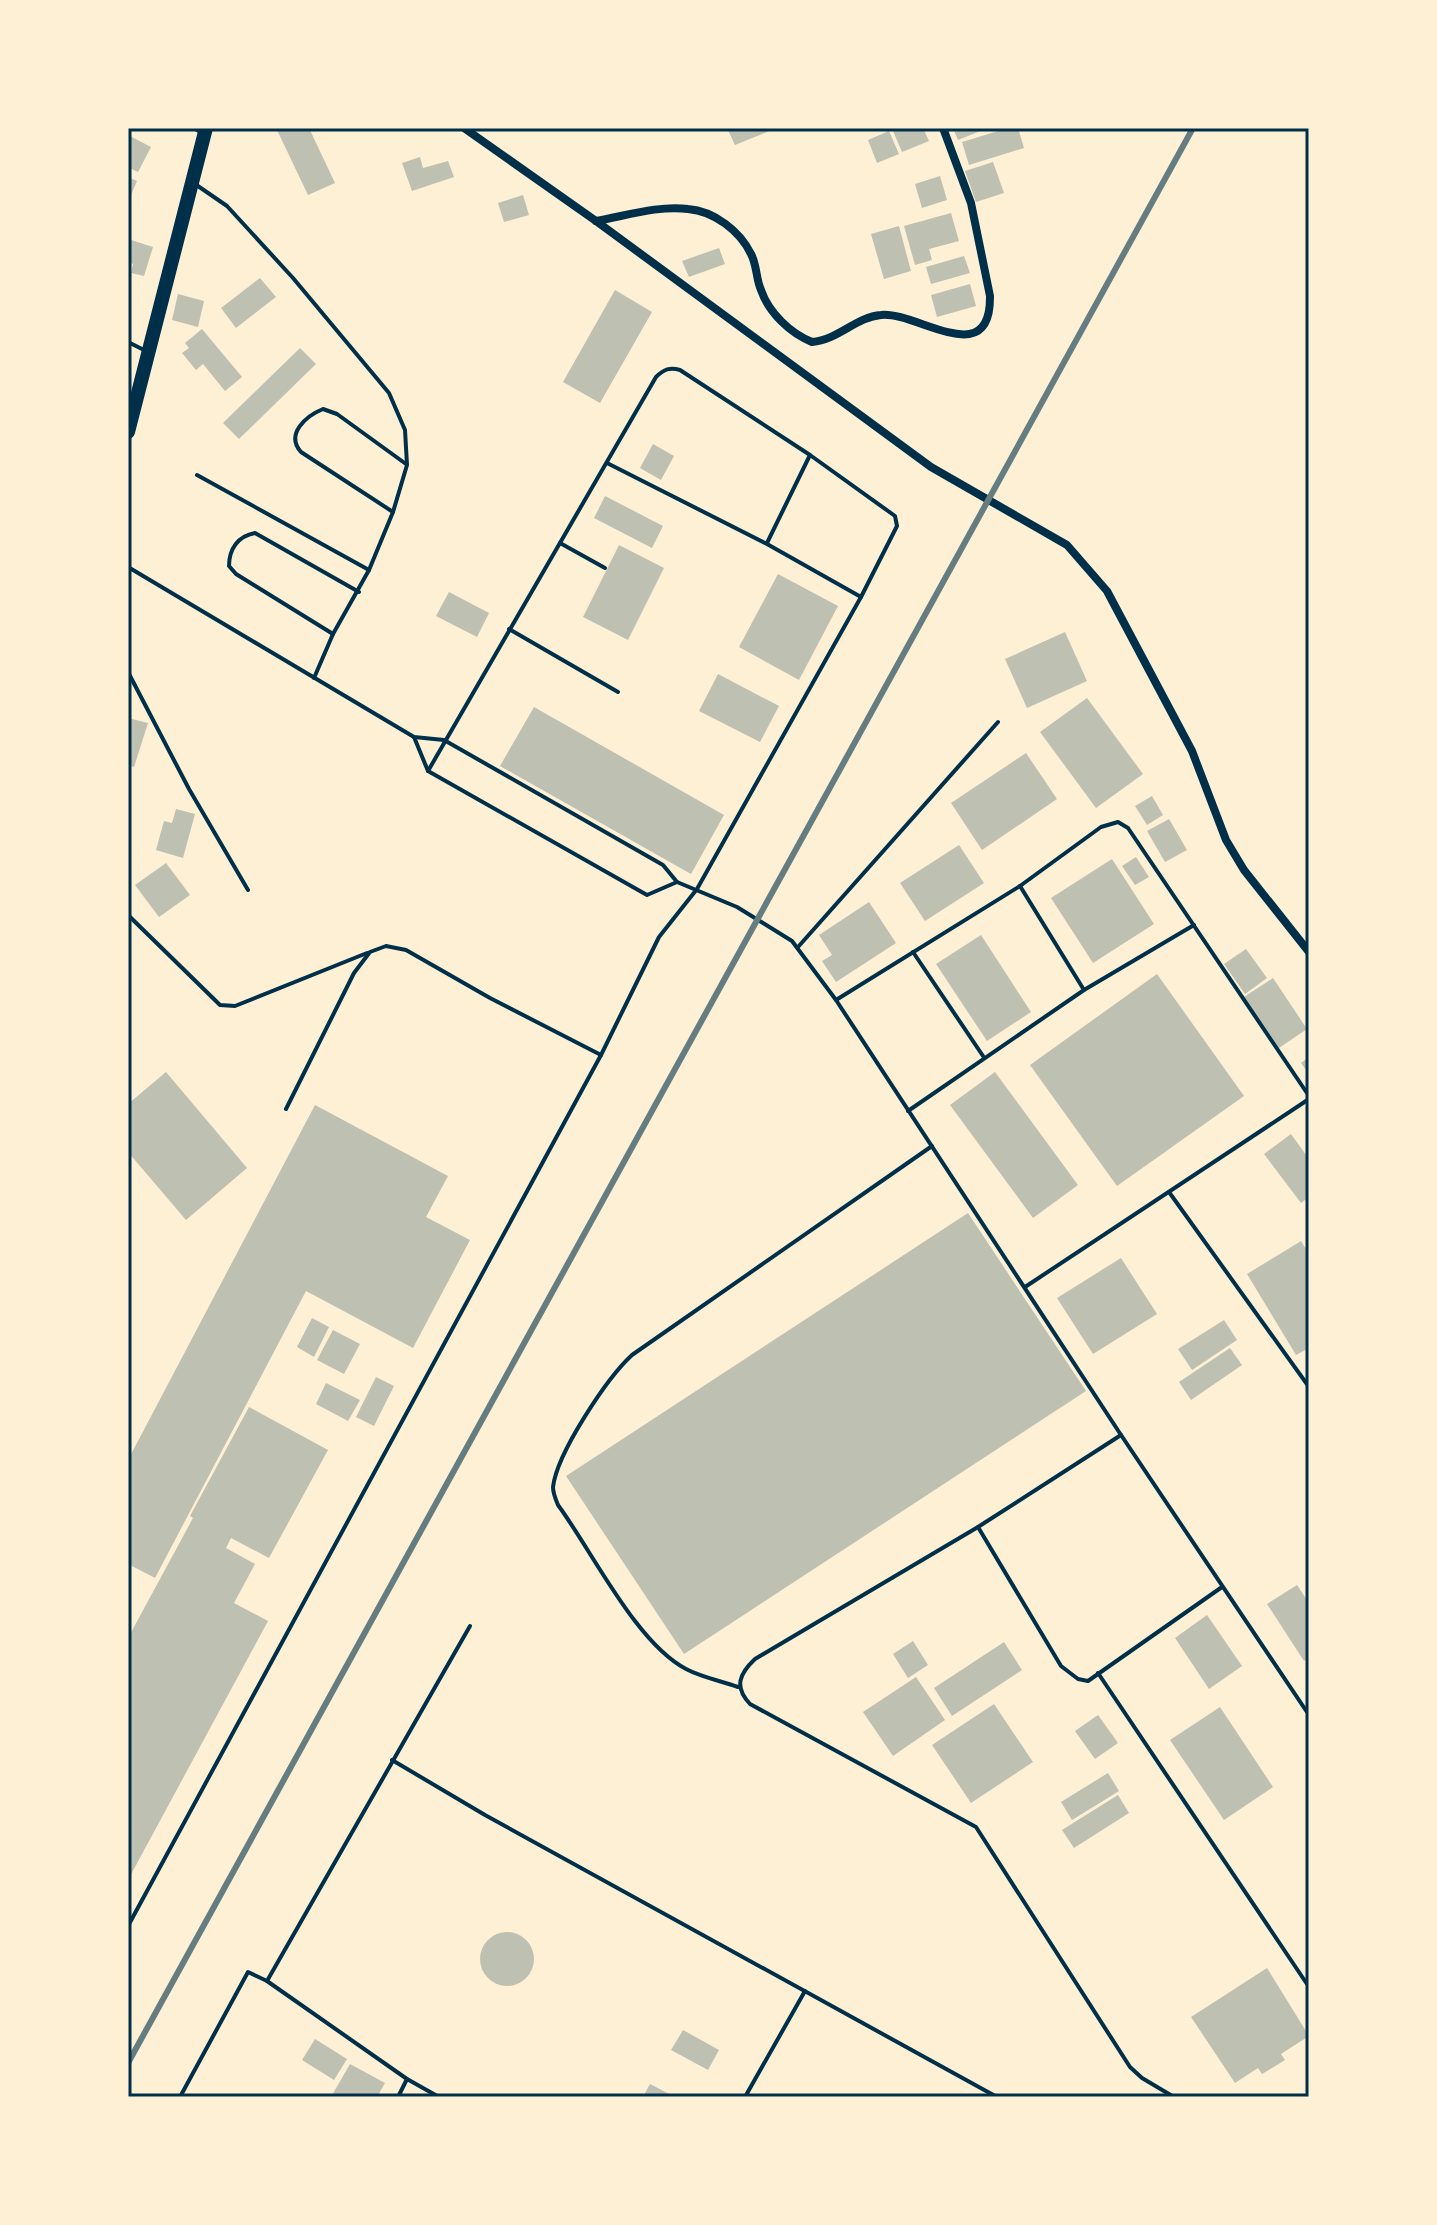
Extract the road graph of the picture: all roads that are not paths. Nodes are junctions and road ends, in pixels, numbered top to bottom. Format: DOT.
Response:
graph roads {
  1 [pos="464,128"];
  2 [pos="943,128"];
  3 [pos="201,130"];
  4 [pos="193,182"];
  5 [pos="596,221"];
  6 [pos="128,342"];
  7 [pos="149,352"];
  8 [pos="128,432"];
  9 [pos="810,455"];
  10 [pos="607,463"];
  11 [pos="407,465"];
  12 [pos="197,475"];
  13 [pos="393,512"];
  14 [pos="560,543"];
  15 [pos="767,544"];
  16 [pos="128,567"];
  17 [pos="605,568"];
  18 [pos="369,570"];
  19 [pos="359,592"];
  20 [pos="861,597"];
  21 [pos="509,629"];
  22 [pos="333,634"];
  23 [pos="128,675"];
  24 [pos="314,678"];
  25 [pos="618,692"];
  26 [pos="998,722"];
  27 [pos="414,737"];
  28 [pos="444,740"];
  29 [pos="428,771"];
  30 [pos="677,882"];
  31 [pos="1020,886"];
  32 [pos="697,889"];
  33 [pos="248,890"];
  34 [pos="128,915"];
  35 [pos="1194,925"];
  36 [pos="798,947"];
  37 [pos="370,952"];
  38 [pos="913,952"];
  39 [pos="1309,952"];
  40 [pos="1084,990"];
  41 [pos="836,1000"];
  42 [pos="601,1055"];
  43 [pos="984,1057"];
  44 [pos="1309,1098"];
  45 [pos="286,1109"];
  46 [pos="908,1111"];
  47 [pos="932,1146"];
  48 [pos="1169,1192"];
  49 [pos="1025,1287"];
  50 [pos="1309,1387"];
  51 [pos="1121,1435"];
  52 [pos="978,1527"];
  53 [pos="1222,1587"];
  54 [pos="470,1626"];
  55 [pos="1098,1673"];
  56 [pos="738,1687"];
  57 [pos="1309,1715"];
  58 [pos="392,1760"];
  59 [pos="128,1926"];
  60 [pos="267,1981"];
  61 [pos="1309,1987"];
  62 [pos="805,1991"];
  63 [pos="407,2079"];
  64 [pos="180,2097"];
  65 [pos="398,2097"];
  66 [pos="439,2097"];
  67 [pos="745,2097"];
  68 [pos="997,2097"];
  69 [pos="1174,2097"];
  1 -- 5 [label="street"];
  2 -- 5 [label="street"];
  3 -- 4 [label="highway"];
  4 -- 7 [label="highway"];
  4 -- 11 [label="lane"];
  5 -- 39 [label="street"];
  6 -- 7 [label="lane"];
  7 -- 8 [label="highway"];
  9 -- 10 [label="lane"];
  9 -- 15 [label="lane"];
  9 -- 20 [label="lane"];
  10 -- 14 [label="lane"];
  10 -- 15 [label="lane"];
  11 -- 13 [label="lane"];
  11 -- 13 [label="lane"];
  12 -- 18 [label="lane"];
  13 -- 18 [label="lane"];
  14 -- 17 [label="lane"];
  14 -- 21 [label="lane"];
  15 -- 20 [label="lane"];
  16 -- 24 [label="lane"];
  18 -- 19 [label="lane"];
  19 -- 22 [label="lane"];
  19 -- 22 [label="lane"];
  20 -- 32 [label="lane"];
  21 -- 25 [label="lane"];
  21 -- 28 [label="lane"];
  22 -- 24 [label="lane"];
  23 -- 33 [label="lane"];
  24 -- 27 [label="lane"];
  26 -- 36 [label="lane"];
  27 -- 28 [label="lane"];
  27 -- 29 [label="lane"];
  28 -- 29 [label="lane"];
  28 -- 30 [label="lane"];
  29 -- 30 [label="lane"];
  30 -- 32 [label="lane"];
  31 -- 35 [label="lane"];
  31 -- 38 [label="lane"];
  31 -- 40 [label="lane"];
  32 -- 36 [label="lane"];
  32 -- 42 [label="lane"];
  34 -- 37 [label="lane"];
  35 -- 40 [label="lane"];
  35 -- 44 [label="lane"];
  36 -- 41 [label="lane"];
  37 -- 42 [label="lane"];
  37 -- 45 [label="lane"];
  38 -- 41 [label="lane"];
  38 -- 43 [label="lane"];
  40 -- 43 [label="lane"];
  41 -- 46 [label="lane"];
  42 -- 59 [label="lane"];
  43 -- 46 [label="lane"];
  44 -- 48 [label="lane"];
  46 -- 47 [label="lane"];
  47 -- 49 [label="lane"];
  47 -- 56 [label="lane"];
  48 -- 49 [label="lane"];
  48 -- 50 [label="lane"];
  49 -- 51 [label="lane"];
  51 -- 52 [label="lane"];
  51 -- 53 [label="lane"];
  52 -- 55 [label="lane"];
  52 -- 56 [label="lane"];
  53 -- 55 [label="lane"];
  53 -- 57 [label="lane"];
  54 -- 58 [label="lane"];
  55 -- 61 [label="lane"];
  56 -- 69 [label="lane"];
  58 -- 60 [label="lane"];
  58 -- 62 [label="lane"];
  60 -- 63 [label="lane"];
  60 -- 64 [label="lane"];
  62 -- 67 [label="lane"];
  62 -- 68 [label="lane"];
  63 -- 65 [label="lane"];
  63 -- 66 [label="lane"];
}
